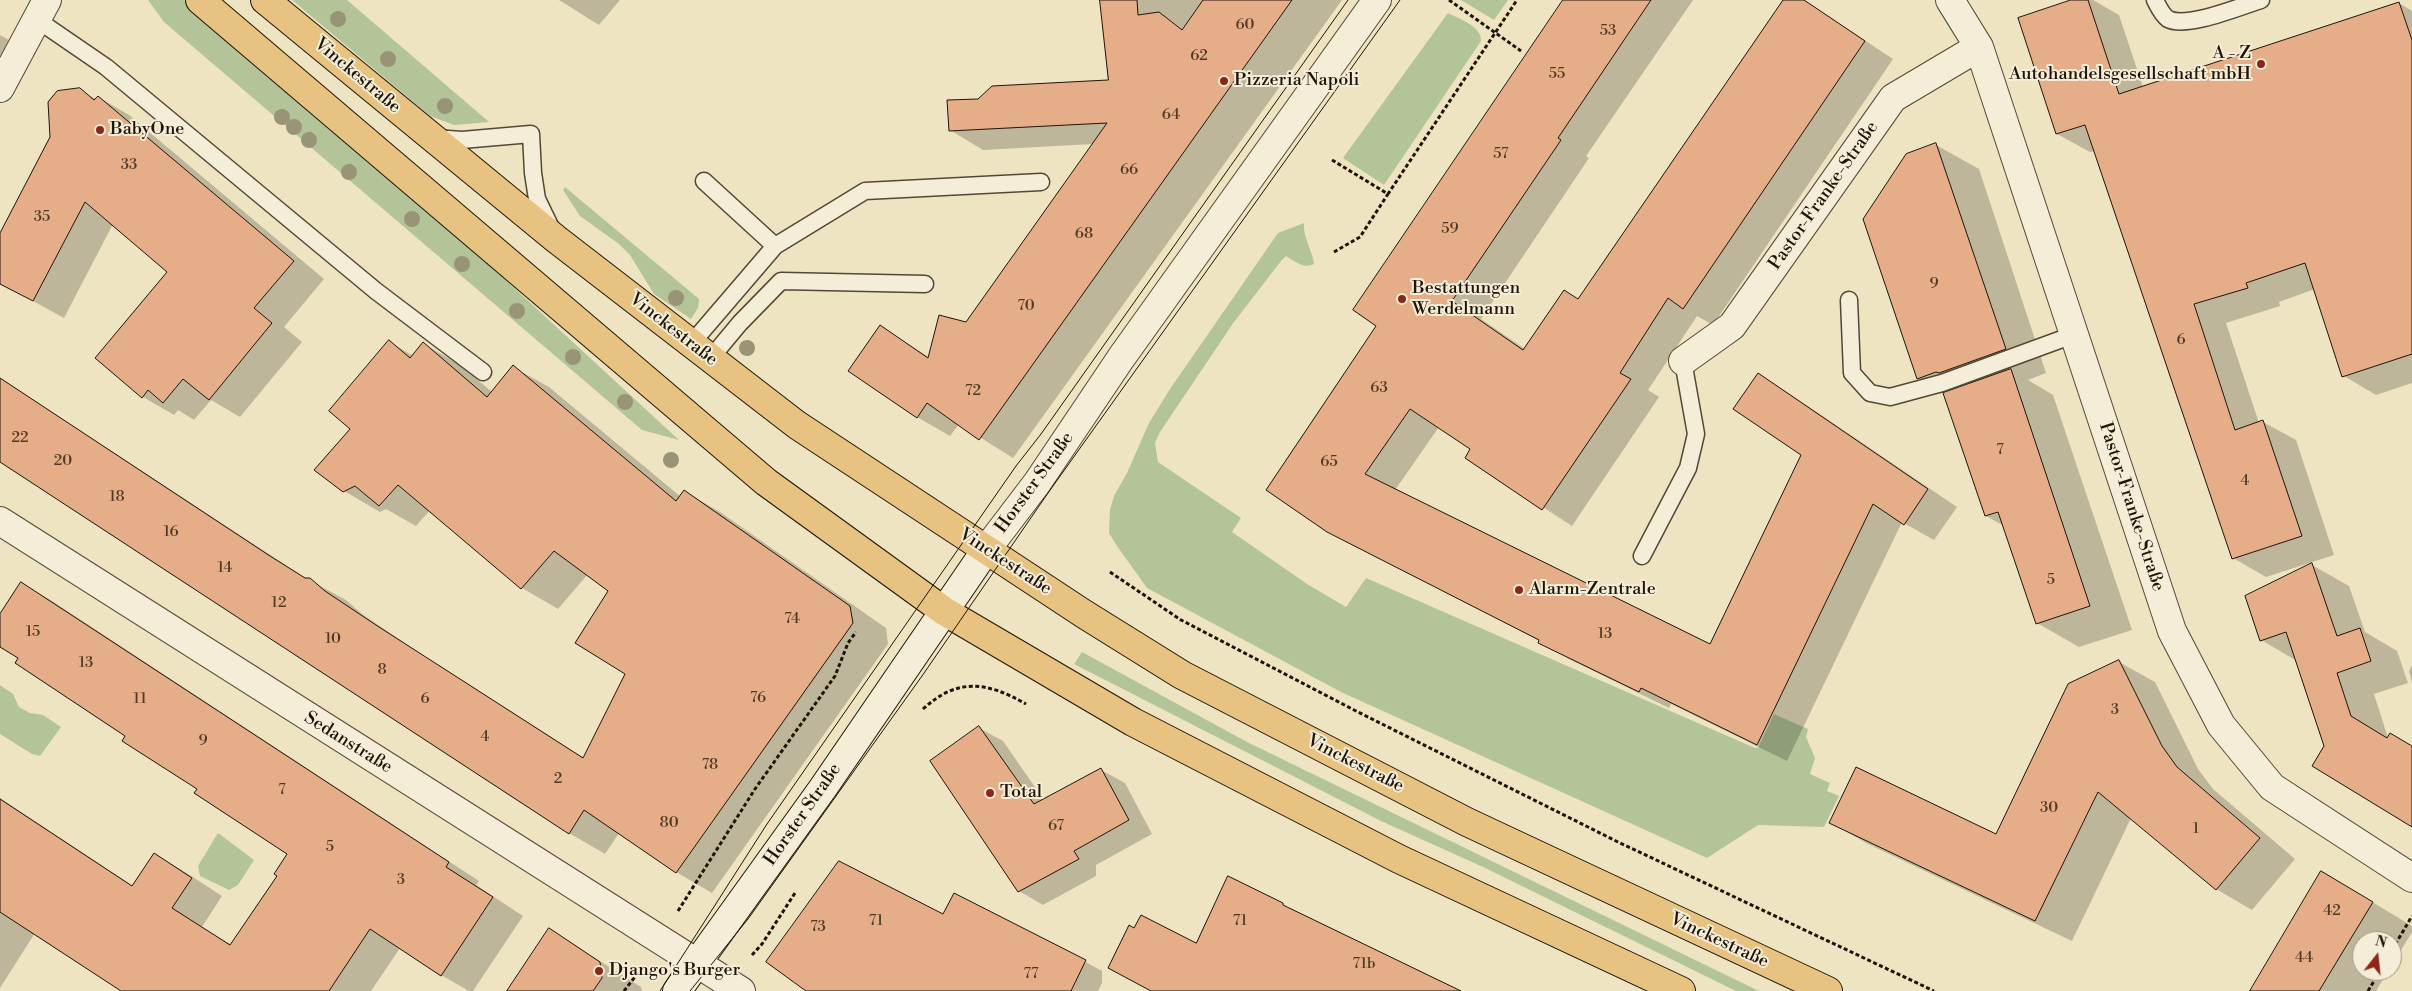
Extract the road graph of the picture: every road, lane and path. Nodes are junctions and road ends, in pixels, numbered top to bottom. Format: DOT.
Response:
graph roads {
  1 [pos="200,0"];
  2 [pos="265,0"];
  3 [pos="1377,0"];
  4 [pos="1449,0"];
  5 [pos="1517,0"];
  6 [pos="1950,0"];
  7 [pos="2155,0"];
  8 [pos="2262,0"];
  9 [pos="42,9"];
  10 [pos="1496,31"];
  11 [pos="1979,47"];
  12 [pos="1521,51"];
  13 [pos="0,88"];
  14 [pos="432,138"];
  15 [pos="1332,160"];
  16 [pos="704,181"];
  17 [pos="1041,182"];
  18 [pos="1388,194"];
  19 [pos="556,238"];
  20 [pos="775,246"];
  21 [pos="1334,252"];
  22 [pos="925,284"];
  23 [pos="1849,300"];
  24 [pos="2073,335"];
  25 [pos="701,352"];
  26 [pos="1683,361"];
  27 [pos="483,372"];
  28 [pos="0,520"];
  29 [pos="986,550"];
  30 [pos="1642,556"];
  31 [pos="1110,572"];
  32 [pos="944,610"];
  33 [pos="856,632"];
  34 [pos="1026,704"];
  35 [pos="922,710"];
  36 [pos="2412,878"];
  37 [pos="798,887"];
  38 [pos="676,913"];
  39 [pos="2412,916"];
  40 [pos="2402,933"];
  41 [pos="697,964"];
  42 [pos="634,980"];
  43 [pos="734,987"];
  44 [pos="624,991"];
  45 [pos="677,991"];
  46 [pos="1681,991"];
  47 [pos="1828,991"];
  48 [pos="1934,991"];
  1 -- 32 [label="main road"];
  2 -- 14 [label="main road, Vinckestraße"];
  3 -- 29 [label="street, Horster Straße"];
  4 -- 10 [label="path"];
  5 -- 10 [label="path"];
  6 -- 11 [label="street, Pastor-Franke-Straße"];
  7 -- 8 [label="lane"];
  9 -- 13 [label="street"];
  9 -- 27 [label="lane"];
  10 -- 12 [label="path"];
  10 -- 18 [label="path"];
  11 -- 24 [label="street, Pastor-Franke-Straße"];
  11 -- 26 [label="street, Pastor-Franke-Straße"];
  14 -- 19 [label="main road, Vinckestraße"];
  14 -- 19 [label="lane"];
  15 -- 18 [label="path"];
  16 -- 20 [label="lane"];
  17 -- 20 [label="lane"];
  18 -- 21 [label="path"];
  19 -- 25 [label="main road, Vinckestraße"];
  20 -- 25 [label="lane"];
  22 -- 25 [label="lane"];
  23 -- 24 [label="lane"];
  24 -- 36 [label="street, Pastor-Franke-Straße"];
  25 -- 29 [label="main road, Vinckestraße"];
  26 -- 30 [label="lane"];
  28 -- 41 [label="street, Sedanstraße"];
  29 -- 32 [label="street, Horster Straße"];
  29 -- 47 [label="main road, Vinckestraße"];
  31 -- 48 [label="path"];
  32 -- 41 [label="street, Horster Straße"];
  32 -- 46 [label="main road"];
  33 -- 38 [label="path"];
  34 -- 35 [label="path"];
  37 -- 43 [label="path"];
  39 -- 40 [label="path"];
  41 -- 43 [label="street, Sedanstraße"];
  41 -- 45 [label="street, Horster Straße"];
  42 -- 44 [label="path"];
}
